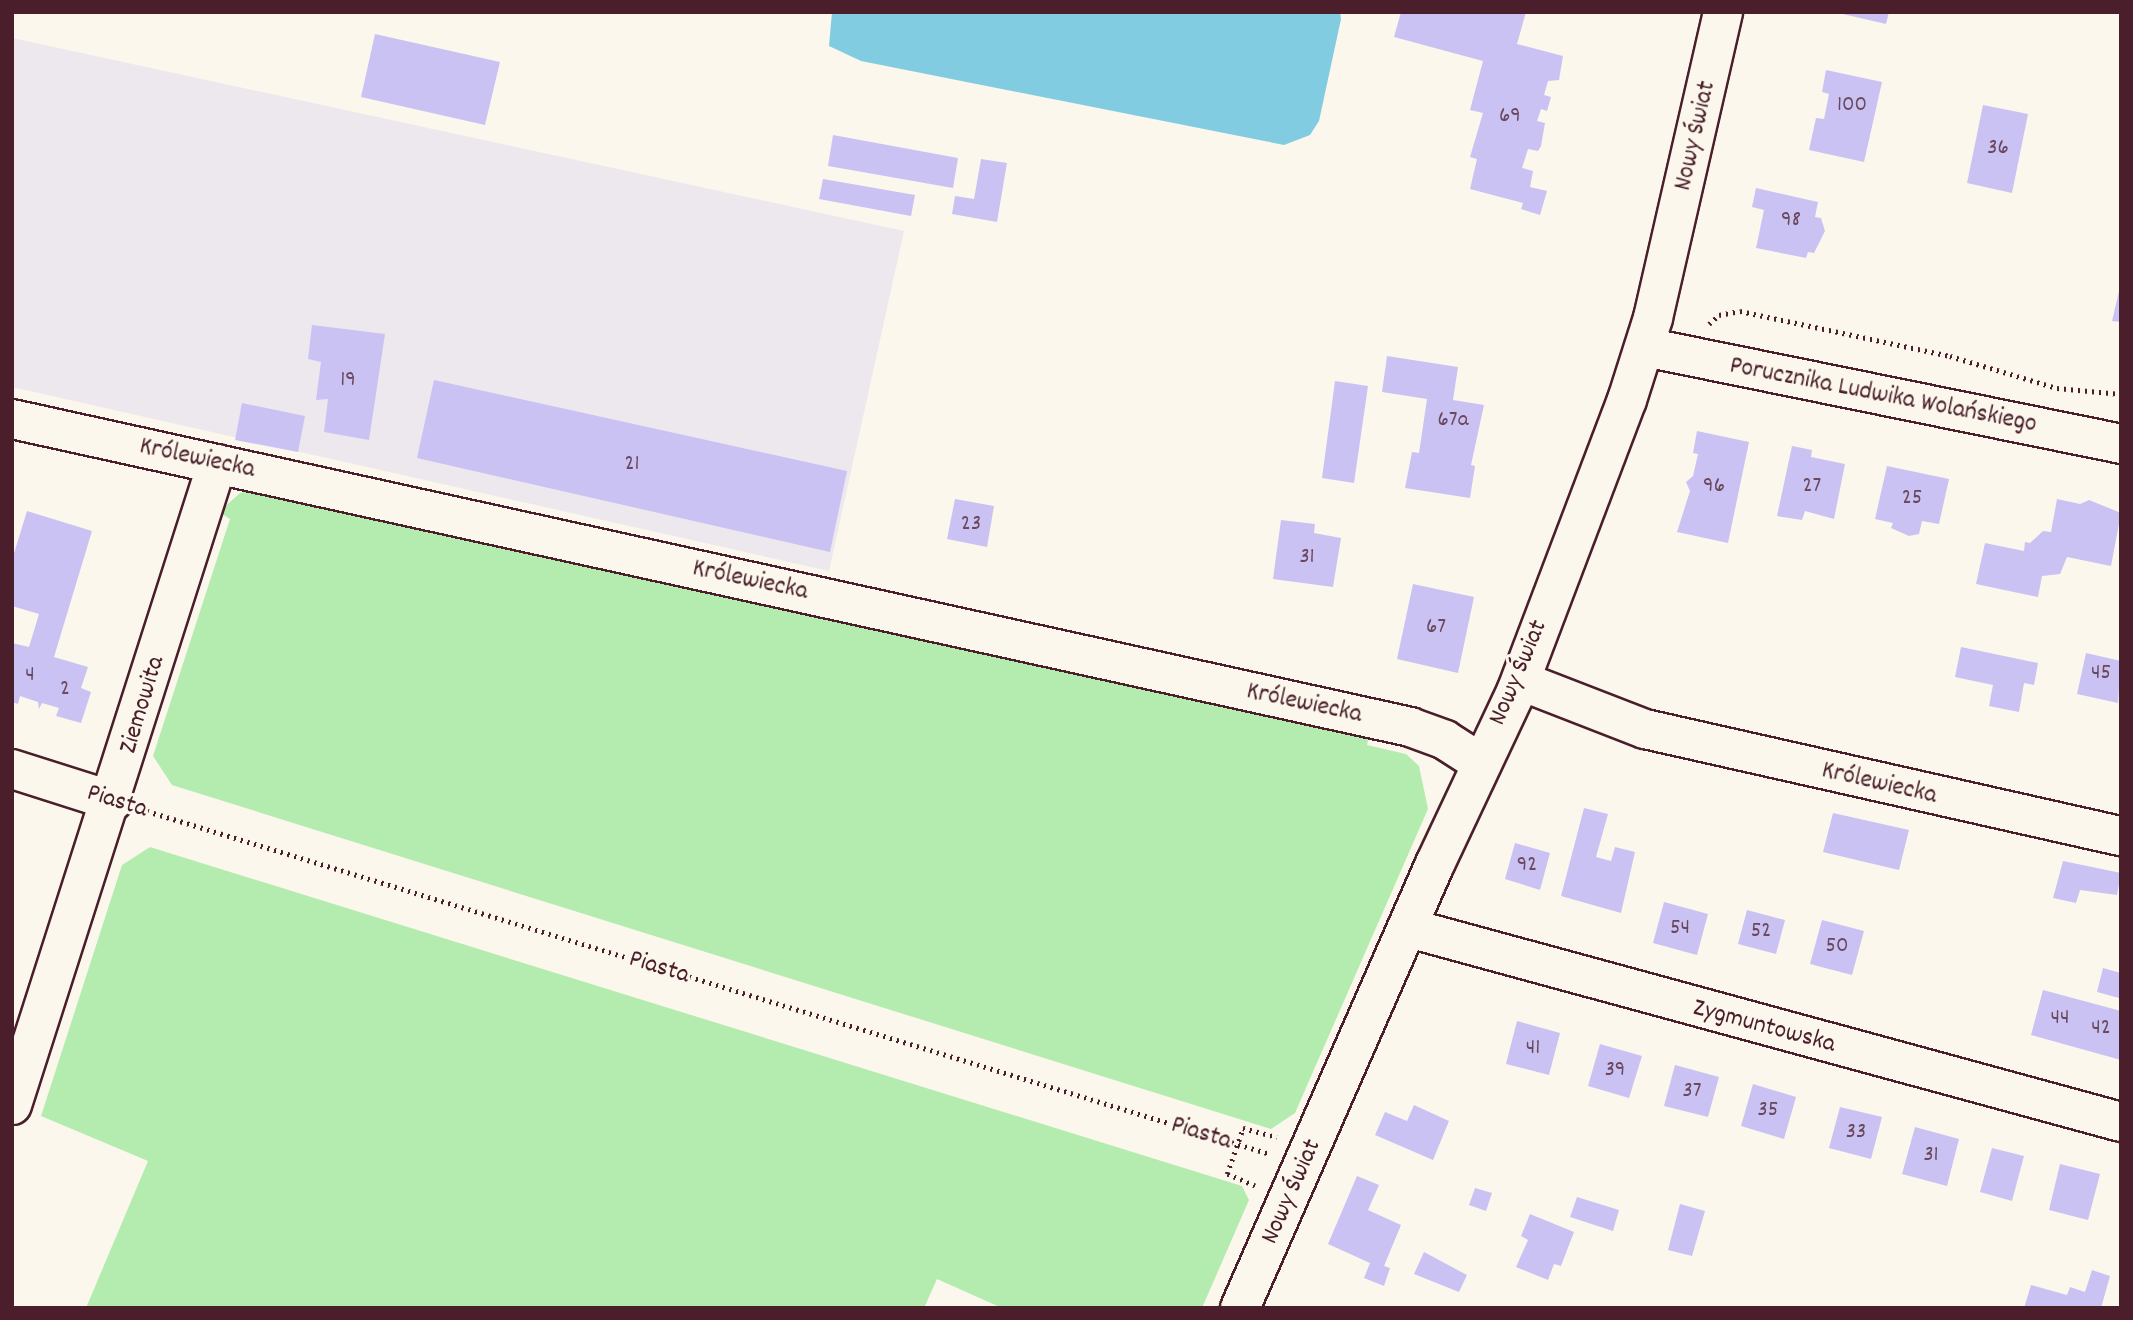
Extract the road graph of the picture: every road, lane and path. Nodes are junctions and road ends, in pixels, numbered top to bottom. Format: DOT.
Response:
graph roads {
  1 [pos="1723,12"];
  2 [pos="1645,347"];
  3 [pos="1699,359"];
  4 [pos="2121,394"];
  5 [pos="12,419"];
  6 [pos="2121,444"];
  7 [pos="217,464"];
  8 [pos="1521,681"];
  9 [pos="1481,763"];
  10 [pos="12,769"];
  11 [pos="113,801"];
  12 [pos="2121,836"];
  13 [pos="1409,928"];
  14 [pos="17,1083"];
  15 [pos="2121,1122"];
  16 [pos="1289,1131"];
  17 [pos="1237,1145"];
  18 [pos="1306,1165"];
  19 [pos="1258,1197"];
  20 [pos="1240,1308"];
  1 -- 2 [label="street, Nowy Świat"];
  2 -- 3 [label="street, Porucznika Ludwika Wolańskiego"];
  2 -- 8 [label="street, Nowy Świat"];
  3 -- 4 [label="path"];
  3 -- 6 [label="street, Porucznika Ludwika Wolańskiego"];
  5 -- 7 [label="street, Królewiecka"];
  7 -- 9 [label="street, Królewiecka"];
  7 -- 11 [label="street, Ziemowita"];
  8 -- 9 [label="street, Nowy Świat"];
  8 -- 12 [label="street, Królewiecka"];
  9 -- 13 [label="street, Nowy Świat"];
  10 -- 11 [label="street, Piasta"];
  11 -- 14 [label="street, Ziemowita"];
  11 -- 17 [label="path, Piasta"];
  13 -- 15 [label="street, Zygmuntowska"];
  13 -- 18 [label="street, Nowy Świat"];
  16 -- 17 [label="path"];
  17 -- 18 [label="path, Piasta"];
  17 -- 19 [label="path"];
  18 -- 20 [label="street, Nowy Świat"];
}
